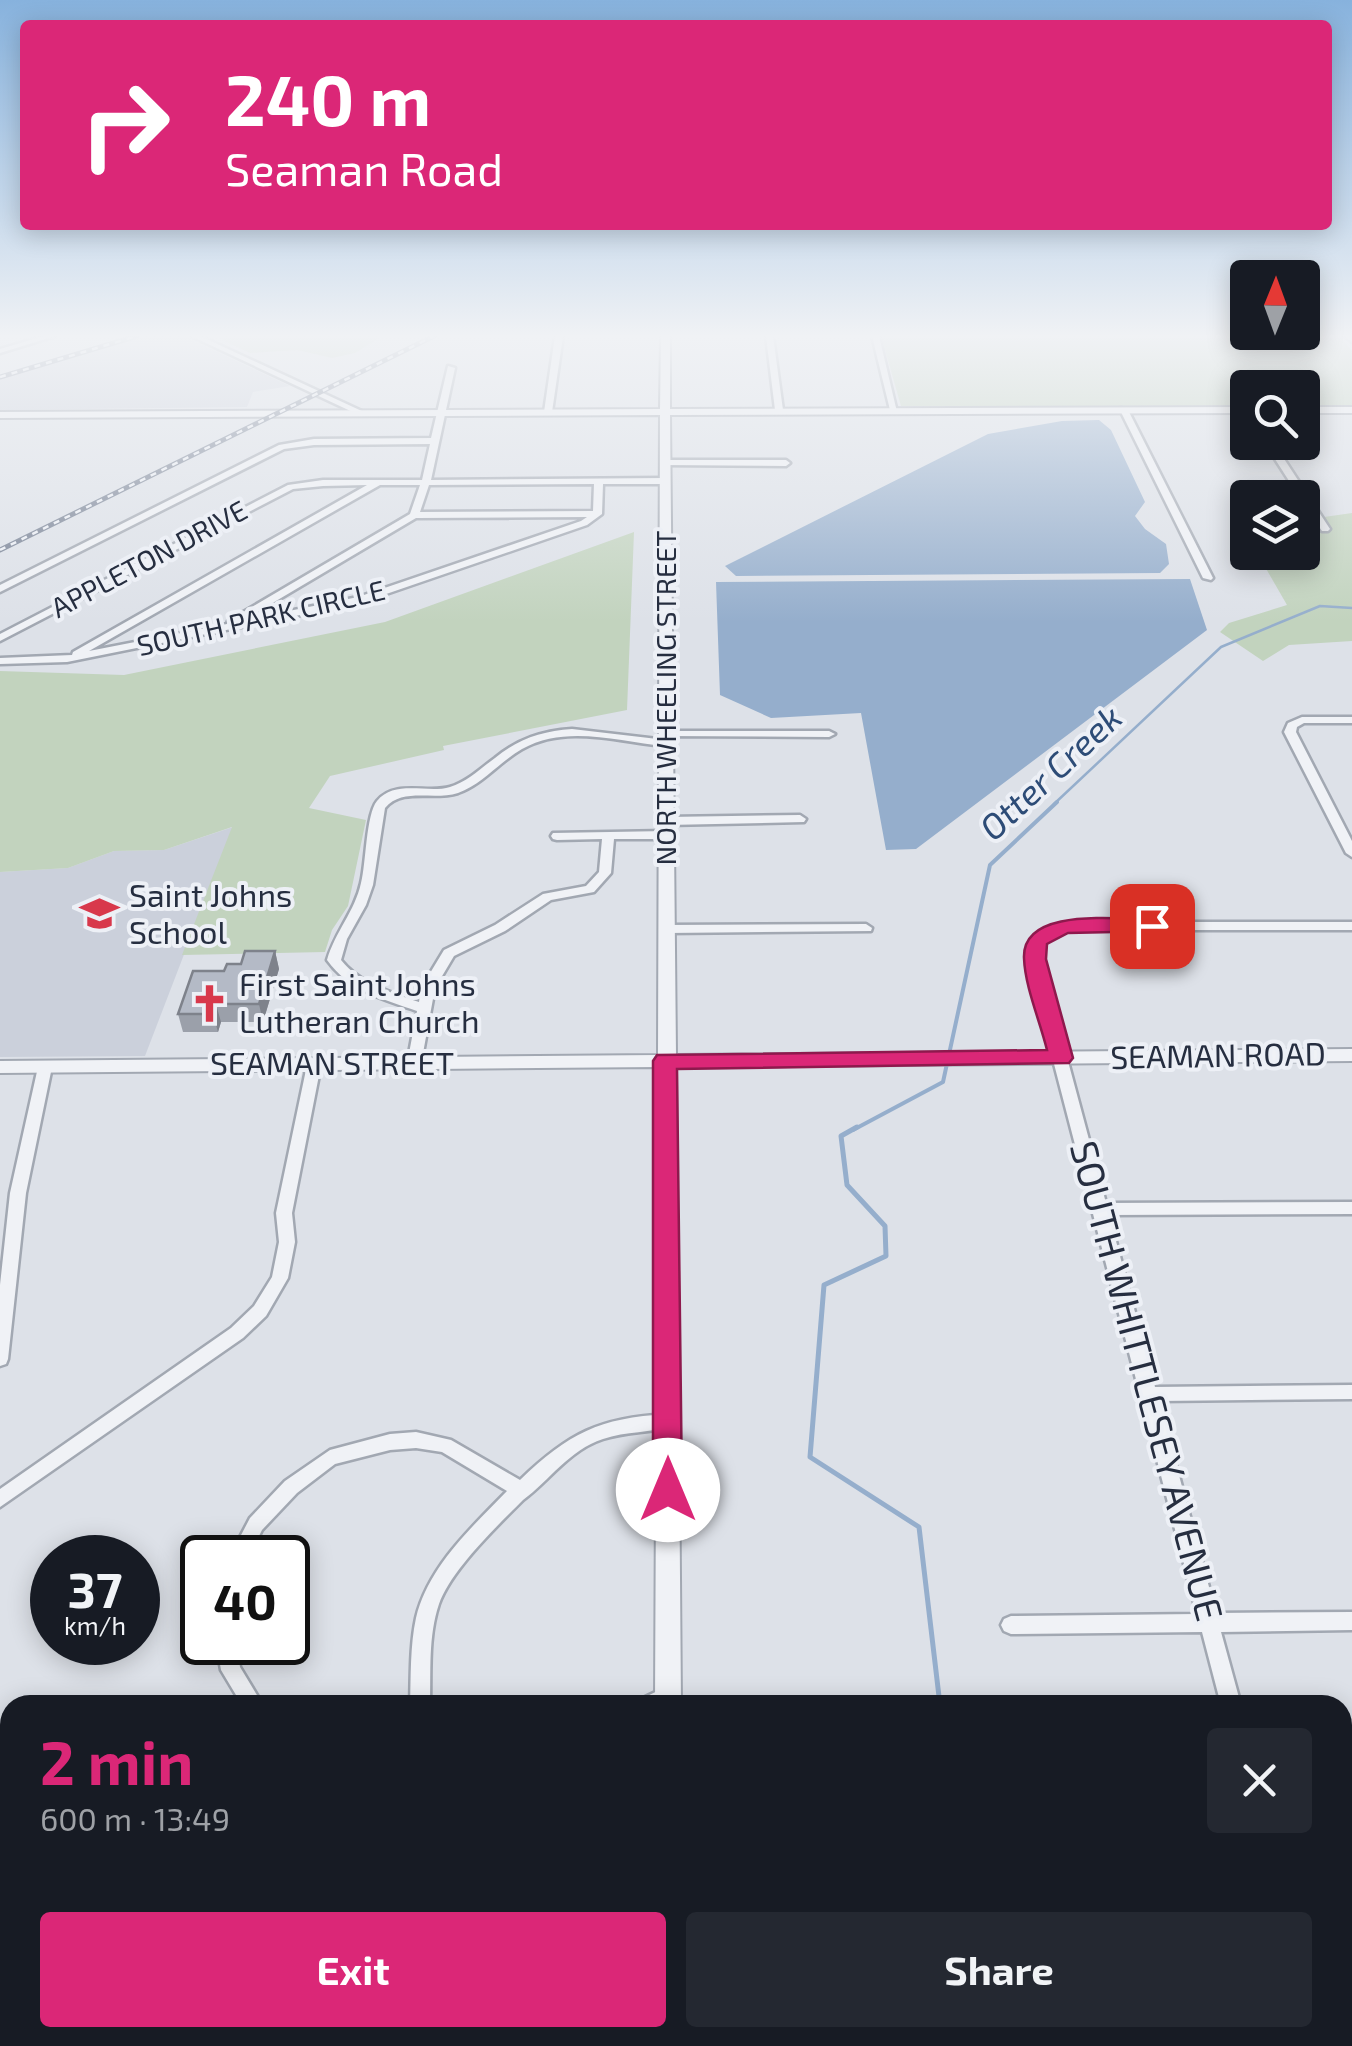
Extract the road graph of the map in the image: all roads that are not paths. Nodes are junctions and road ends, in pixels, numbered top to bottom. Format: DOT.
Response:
graph roads {
  1 [pos="436,431"];
  2 [pos="665,431"];
  3 [pos="1135,431"];
  4 [pos="434,441"];
  5 [pos="1280,460"];
  6 [pos="665,463"];
  7 [pos="786,463"];
  8 [pos="665,480"];
  9 [pos="378,482"];
  10 [pos="426,482"];
  11 [pos="599,482"];
  12 [pos="597,514"];
  13 [pos="414,515"];
  14 [pos="1325,528"];
  15 [pos="1208,578"];
  16 [pos="0,589"];
  17 [pos="223,628"];
  18 [pos="0,638"];
  19 [pos="68,659"];
  20 [pos="0,661"];
  21 [pos="1352,720"];
  22 [pos="829,734"];
  23 [pos="666,739"];
  24 [pos="1352,815"];
  25 [pos="1332,816"];
  26 [pos="800,818"];
  27 [pos="667,828"];
  28 [pos="557,836"];
  29 [pos="608,836"];
  30 [pos="1352,853"];
  31 [pos="1352,926"];
  32 [pos="866,928"];
  33 [pos="666,929"];
  34 [pos="423,1008"];
  35 [pos="1352,1055"];
  36 [pos="1061,1058"];
  37 [pos="665,1061"];
  38 [pos="414,1064"];
  39 [pos="314,1065"];
  40 [pos="0,1067"];
  41 [pos="45,1067"];
  42 [pos="1352,1208"];
  43 [pos="1101,1209"];
  44 [pos="6,1238"];
  45 [pos="0,1359"];
  46 [pos="1352,1392"];
  47 [pos="1149,1394"];
  48 [pos="668,1421"];
  49 [pos="522,1494"];
  50 [pos="0,1499"];
  51 [pos="250,1535"];
  52 [pos="1352,1622"];
  53 [pos="1209,1623"];
  54 [pos="1011,1624"];
  55 [pos="230,1665"];
  56 [pos="247,1695"];
  57 [pos="421,1695"];
  58 [pos="662,1695"];
  59 [pos="1228,1695"];
  1 -- 4 [label="street"];
  2 -- 6 [label="street, NORTH WHEELING STREET"];
  3 -- 15 [label="street"];
  4 -- 10 [label="street"];
  4 -- 16 [label="street"];
  5 -- 14 [label="street"];
  6 -- 7 [label="street"];
  6 -- 8 [label="street, NORTH WHEELING STREET"];
  8 -- 11 [label="street, APPLETON DRIVE"];
  8 -- 23 [label="street, NORTH WHEELING STREET"];
  9 -- 10 [label="street, APPLETON DRIVE"];
  9 -- 18 [label="street, APPLETON DRIVE"];
  9 -- 19 [label="street"];
  10 -- 11 [label="street, APPLETON DRIVE"];
  10 -- 13 [label="street"];
  11 -- 12 [label="street"];
  12 -- 13 [label="street"];
  12 -- 17 [label="street, SOUTH PARK CIRCLE"];
  13 -- 17 [label="street"];
  17 -- 19 [label="street, SOUTH PARK CIRCLE"];
  19 -- 20 [label="street, SOUTH PARK CIRCLE"];
  21 -- 25 [label="street"];
  22 -- 23 [label="street"];
  23 -- 27 [label="street, NORTH WHEELING STREET"];
  23 -- 34 [label="street"];
  24 -- 25 [label="street"];
  25 -- 30 [label="street"];
  26 -- 27 [label="street"];
  27 -- 29 [label="street"];
  27 -- 33 [label="street, NORTH WHEELING STREET"];
  28 -- 29 [label="street"];
  29 -- 34 [label="street"];
  31 -- 36 [label="street, SOUTH WHITTLESEY AVENUE"];
  32 -- 33 [label="street"];
  33 -- 37 [label="street, NORTH WHEELING STREET"];
  34 -- 38 [label="street"];
  35 -- 36 [label="street, SEAMAN ROAD"];
  36 -- 37 [label="street, SEAMAN ROAD"];
  36 -- 43 [label="street, SOUTH WHITTLESEY AVENUE"];
  37 -- 38 [label="street, SEAMAN STREET"];
  37 -- 48 [label="street, NORTH WHEELING STREET"];
  38 -- 39 [label="street, SEAMAN STREET"];
  39 -- 41 [label="street, SEAMAN STREET"];
  39 -- 50 [label="street"];
  40 -- 41 [label="street, SEAMAN STREET"];
  41 -- 44 [label="street"];
  42 -- 43 [label="street"];
  43 -- 47 [label="street, SOUTH WHITTLESEY AVENUE"];
  44 -- 45 [label="street"];
  46 -- 47 [label="street"];
  47 -- 53 [label="street, SOUTH WHITTLESEY AVENUE"];
  48 -- 49 [label="street"];
  48 -- 58 [label="street, NORTH WHEELING STREET"];
  49 -- 51 [label="street"];
  49 -- 57 [label="street"];
  52 -- 53 [label="street"];
  53 -- 54 [label="street"];
  53 -- 59 [label="street, SOUTH WHITTLESEY AVENUE"];
  55 -- 56 [label="street"];
}
